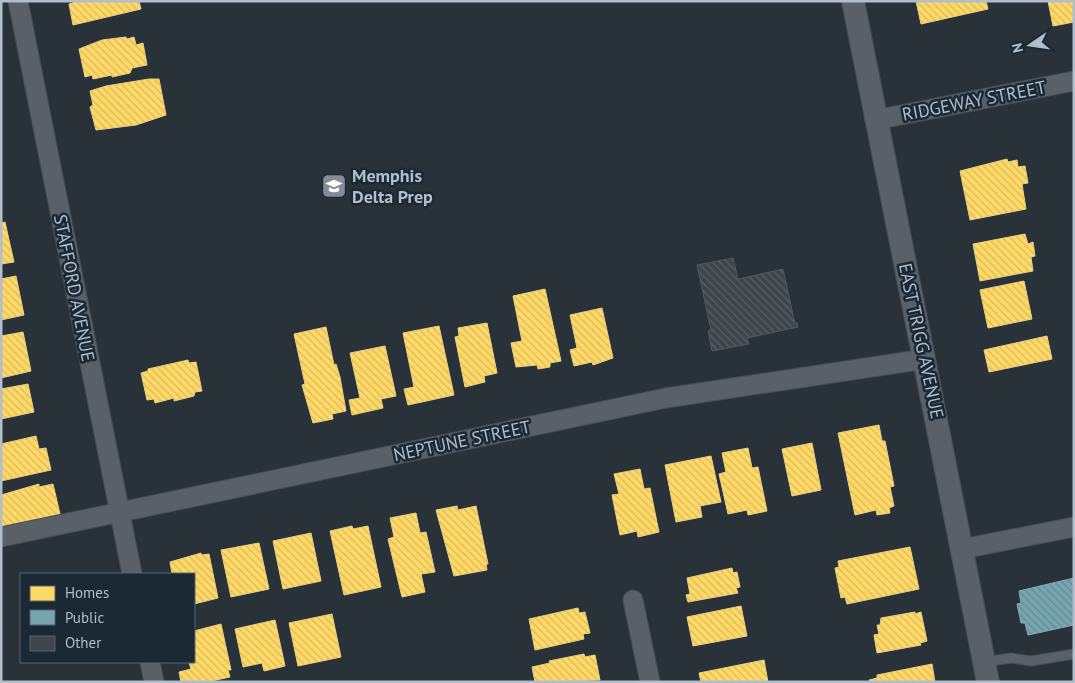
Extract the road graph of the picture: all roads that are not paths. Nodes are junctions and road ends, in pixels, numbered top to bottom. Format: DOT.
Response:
graph roads {
  1 [pos="18,1"];
  2 [pos="853,1"];
  3 [pos="1074,81"];
  4 [pos="875,120"];
  5 [pos="925,359"];
  6 [pos="119,513"];
  7 [pos="1074,527"];
  8 [pos="1,538"];
  9 [pos="962,549"];
  10 [pos="132,573"];
  11 [pos="633,600"];
  12 [pos="1074,654"];
  13 [pos="150,663"];
  14 [pos="986,672"];
  15 [pos="154,682"];
  16 [pos="650,682"];
  1 -- 6 [label="street, STAFFORD AVENUE"];
  2 -- 4 [label="street, EAST TRIGG AVENUE"];
  3 -- 4 [label="street, RIDGEWAY STREET"];
  4 -- 5 [label="street, EAST TRIGG AVENUE"];
  5 -- 6 [label="street, NEPTUNE STREET"];
  5 -- 9 [label="street, EAST TRIGG AVENUE"];
  6 -- 8 [label="street, NEPTUNE STREET"];
  6 -- 10 [label="street, STAFFORD AVENUE"];
  7 -- 9 [label="street"];
  9 -- 14 [label="street, EAST TRIGG AVENUE"];
  11 -- 16 [label="street"];
  12 -- 14 [label="lane"];
  13 -- 15 [label="street"];
}
